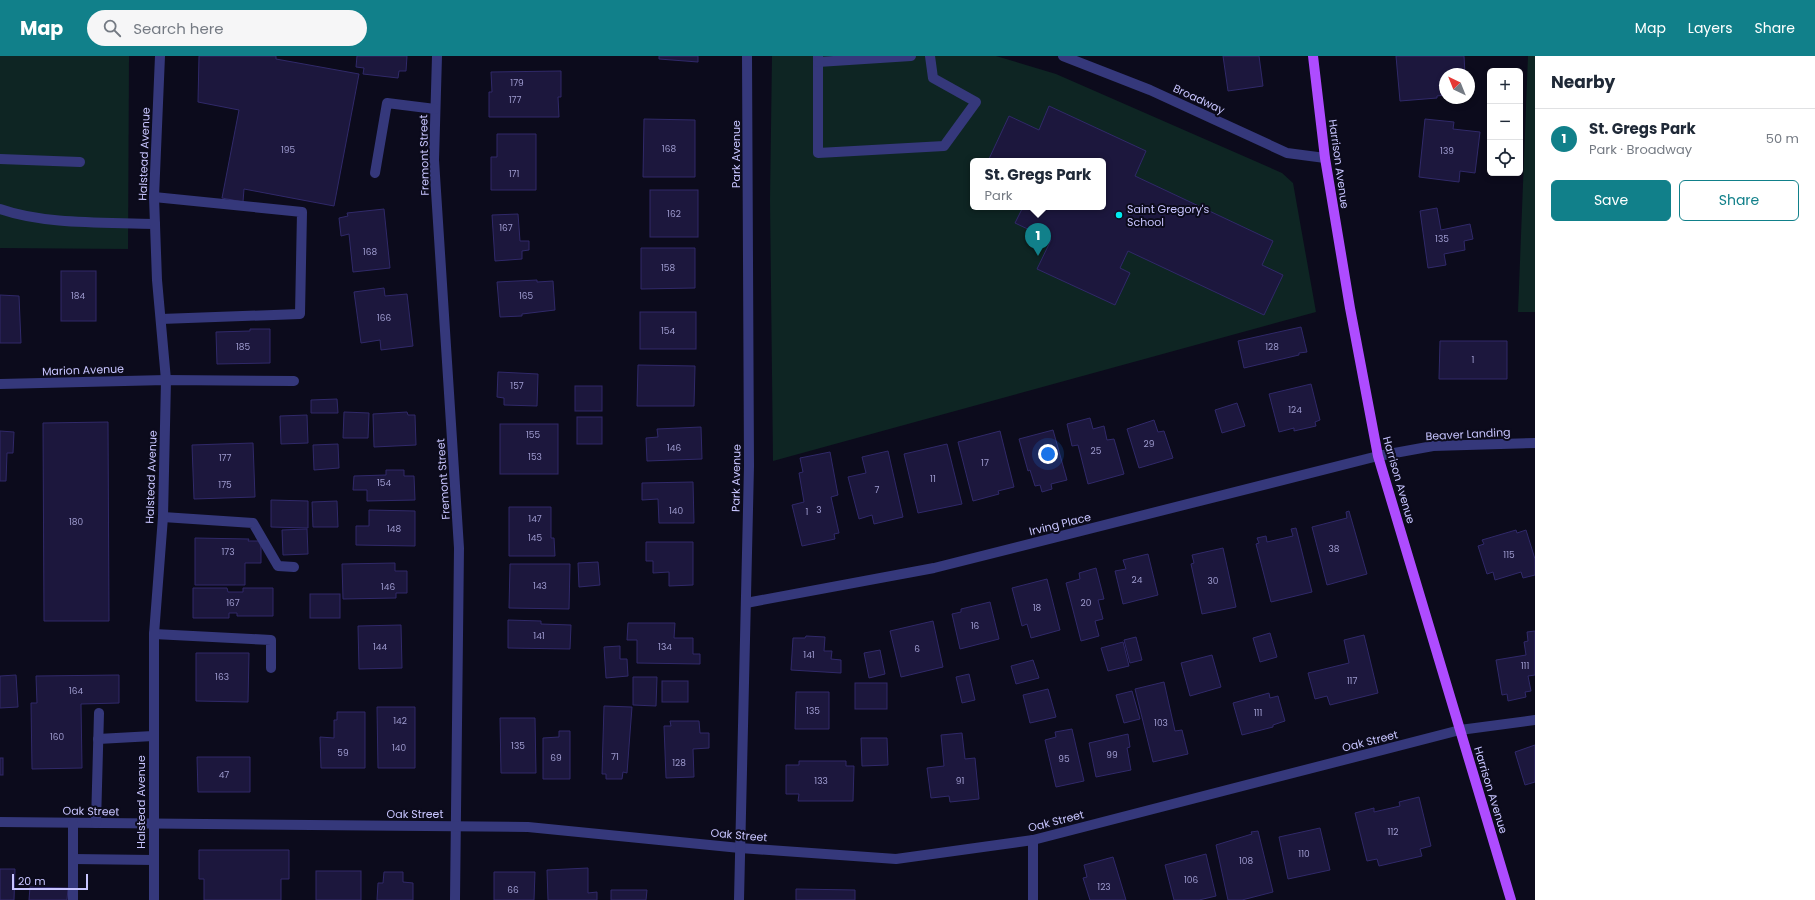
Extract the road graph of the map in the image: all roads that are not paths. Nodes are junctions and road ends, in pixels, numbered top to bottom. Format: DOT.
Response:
graph roads {
  1 [pos="160,56"];
  2 [pos="437,56"];
  3 [pos="747,56"];
  4 [pos="911,56"];
  5 [pos="930,56"];
  6 [pos="1063,56"];
  7 [pos="1313,56"];
  8 [pos="818,59"];
  9 [pos="435,109"];
  10 [pos="1325,158"];
  11 [pos="0,159"];
  12 [pos="80,162"];
  13 [pos="375,172"];
  14 [pos="154,197"];
  15 [pos="0,209"];
  16 [pos="155,224"];
  17 [pos="161,319"];
  18 [pos="166,380"];
  19 [pos="294,381"];
  20 [pos="0,384"];
  21 [pos="1535,443"];
  22 [pos="1378,456"];
  23 [pos="163,518"];
  24 [pos="294,567"];
  25 [pos="746,603"];
  26 [pos="154,634"];
  27 [pos="271,668"];
  28 [pos="99,713"];
  29 [pos="1535,720"];
  30 [pos="1460,730"];
  31 [pos="153,736"];
  32 [pos="98,739"];
  33 [pos="0,822"];
  34 [pos="73,823"];
  35 [pos="96,823"];
  36 [pos="154,825"];
  37 [pos="456,826"];
  38 [pos="1033,840"];
  39 [pos="740,848"];
  40 [pos="73,859"];
  41 [pos="154,860"];
  42 [pos="72,900"];
  43 [pos="154,900"];
  44 [pos="455,900"];
  45 [pos="739,900"];
  46 [pos="1033,900"];
  47 [pos="1511,900"];
  1 -- 14 [label="street, Halstead Avenue"];
  2 -- 9 [label="street, Fremont Street"];
  3 -- 25 [label="street, Park Avenue"];
  4 -- 8 [label="street"];
  5 -- 8 [label="street"];
  6 -- 10 [label="street, Broadway"];
  7 -- 10 [label="main road, Harrison Avenue"];
  9 -- 13 [label="street"];
  9 -- 37 [label="street, Fremont Street"];
  10 -- 22 [label="main road, Harrison Avenue"];
  11 -- 12 [label="street"];
  14 -- 16 [label="street, Halstead Avenue"];
  14 -- 17 [label="street"];
  15 -- 16 [label="street"];
  16 -- 17 [label="street, Halstead Avenue"];
  17 -- 18 [label="street, Halstead Avenue"];
  18 -- 19 [label="street, Marion Avenue"];
  18 -- 20 [label="street, Marion Avenue"];
  18 -- 23 [label="street, Halstead Avenue"];
  21 -- 22 [label="street, Beaver Landing"];
  22 -- 25 [label="street, Irving Place"];
  22 -- 30 [label="main road, Harrison Avenue"];
  23 -- 24 [label="street"];
  23 -- 26 [label="street, Halstead Avenue"];
  25 -- 39 [label="street, Park Avenue"];
  26 -- 27 [label="street"];
  26 -- 31 [label="street, Halstead Avenue"];
  28 -- 32 [label="street"];
  29 -- 30 [label="street, Oak Street"];
  30 -- 38 [label="street, Oak Street"];
  30 -- 47 [label="main road, Harrison Avenue"];
  31 -- 32 [label="street"];
  31 -- 36 [label="street, Halstead Avenue"];
  32 -- 35 [label="street"];
  33 -- 34 [label="street, Oak Street"];
  34 -- 35 [label="street, Oak Street"];
  34 -- 40 [label="street"];
  35 -- 36 [label="street, Oak Street"];
  36 -- 37 [label="street, Oak Street"];
  36 -- 41 [label="street, Halstead Avenue"];
  37 -- 39 [label="street, Oak Street"];
  37 -- 44 [label="street, Fremont Street"];
  38 -- 39 [label="street, Oak Street"];
  38 -- 46 [label="street"];
  39 -- 45 [label="street, Park Avenue"];
  40 -- 41 [label="street"];
  40 -- 42 [label="street"];
  41 -- 43 [label="street, Halstead Avenue"];
}
